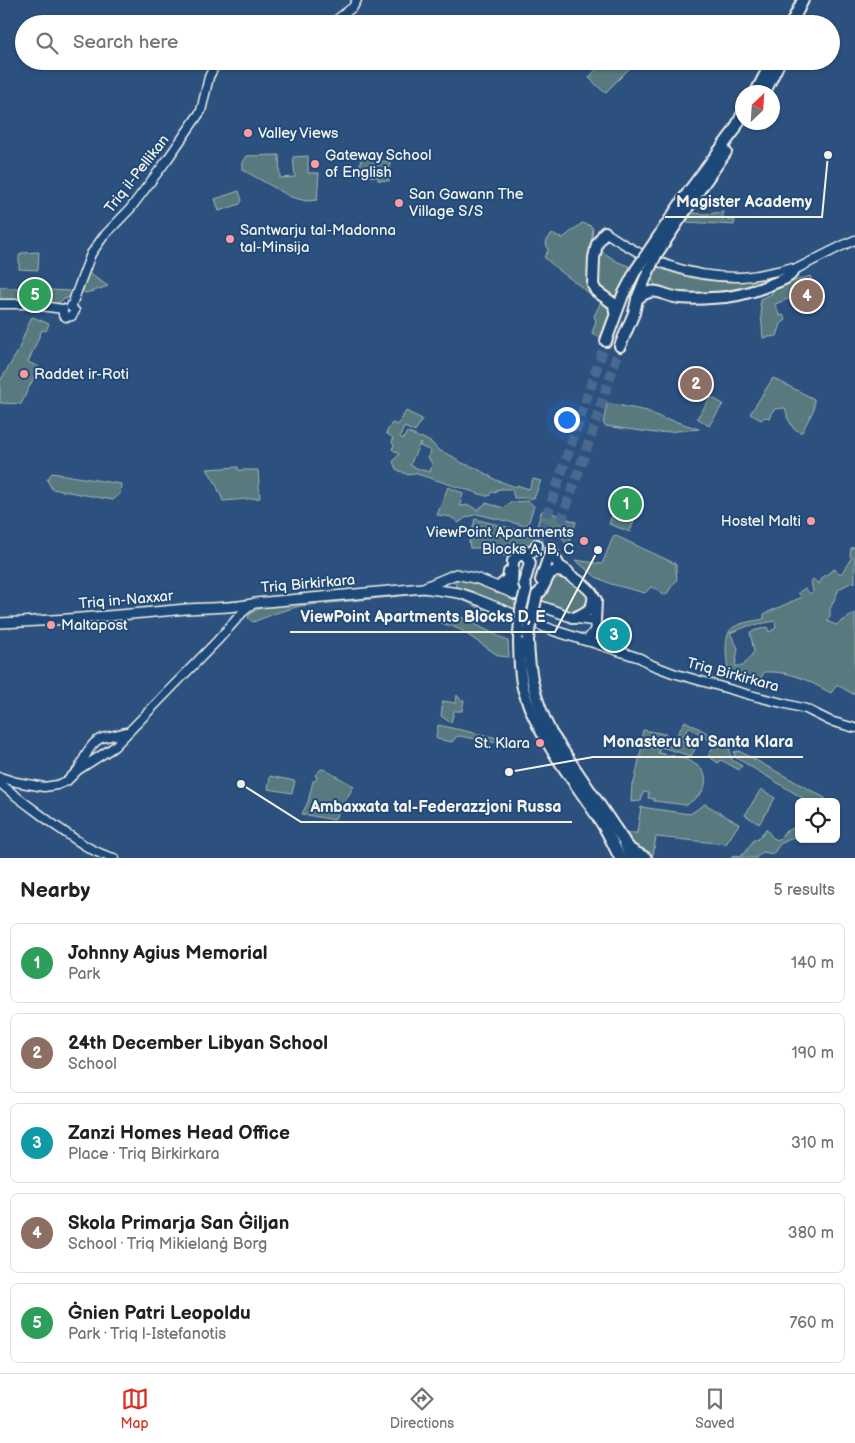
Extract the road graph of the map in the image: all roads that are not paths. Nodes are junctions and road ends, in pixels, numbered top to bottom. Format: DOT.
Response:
graph roads {
  1 [pos="357,0"];
  2 [pos="803,0"];
  3 [pos="810,0"];
  4 [pos="343,15"];
  5 [pos="796,15"];
  6 [pos="802,15"];
  7 [pos="213,70"];
  8 [pos="767,70"];
  9 [pos="775,70"];
  10 [pos="760,85"];
  11 [pos="768,85"];
  12 [pos="735,129"];
  13 [pos="740,130"];
  14 [pos="694,192"];
  15 [pos="605,232"];
  16 [pos="855,240"];
  17 [pos="794,270"];
  18 [pos="648,272"];
  19 [pos="659,292"];
  20 [pos="603,295"];
  21 [pos="622,295"];
  22 [pos="637,299"];
  23 [pos="0,304"];
  24 [pos="615,312"];
  25 [pos="606,340"];
  26 [pos="620,346"];
  27 [pos="453,576"];
  28 [pos="499,587"];
  29 [pos="423,588"];
  30 [pos="526,590"];
  31 [pos="459,593"];
  32 [pos="515,594"];
  33 [pos="537,595"];
  34 [pos="254,603"];
  35 [pos="574,618"];
  36 [pos="0,623"];
  37 [pos="595,626"];
  38 [pos="587,640"];
  39 [pos="604,646"];
  40 [pos="855,728"];
  41 [pos="130,730"];
  42 [pos="112,737"];
  43 [pos="114,747"];
  44 [pos="89,750"];
  45 [pos="99,757"];
  46 [pos="78,770"];
  47 [pos="0,777"];
  48 [pos="16,782"];
  49 [pos="0,784"];
  50 [pos="12,793"];
  51 [pos="604,827"];
  52 [pos="624,841"];
  53 [pos="114,858"];
  54 [pos="616,858"];
  55 [pos="620,858"];
  56 [pos="630,858"];
  57 [pos="646,858"];
  1 -- 4 [label="street"];
  2 -- 5 [label="highway"];
  3 -- 6 [label="highway"];
  7 -- 23 [label="street, Triq il-Pellikan"];
  8 -- 10 [label="highway"];
  9 -- 11 [label="highway"];
  12 -- 14 [label="highway"];
  13 -- 14 [label="highway"];
  14 -- 18 [label="highway, bridge"];
  14 -- 21 [label="highway, bridge"];
  15 -- 17 [label="street"];
  15 -- 20 [label="highway"];
  16 -- 17 [label="street"];
  17 -- 19 [label="highway"];
  18 -- 19 [label="highway"];
  18 -- 22 [label="highway"];
  19 -- 22 [label="highway"];
  20 -- 21 [label="highway"];
  20 -- 24 [label="highway"];
  21 -- 24 [label="highway"];
  22 -- 26 [label="highway"];
  24 -- 25 [label="highway"];
  27 -- 28 [label="main road, Triq Birkirkara"];
  27 -- 29 [label="main road, Triq Birkirkara"];
  27 -- 31 [label="main road"];
  28 -- 30 [label="highway"];
  28 -- 32 [label="main road, Triq Birkirkara"];
  29 -- 31 [label="main road, Triq Birkirkara"];
  29 -- 34 [label="main road, Triq Birkirkara"];
  30 -- 32 [label="highway"];
  30 -- 51 [label="highway, bridge"];
  31 -- 38 [label="main road, Triq Birkirkara"];
  32 -- 35 [label="main road, Triq Birkirkara"];
  33 -- 35 [label="highway"];
  33 -- 37 [label="highway"];
  33 -- 52 [label="highway, bridge"];
  34 -- 36 [label="main road, Triq in-Naxxar"];
  34 -- 41 [label="street, Triq Birkirkara"];
  35 -- 37 [label="main road, Triq Birkirkara"];
  37 -- 38 [label="main road"];
  37 -- 39 [label="street"];
  38 -- 39 [label="street, Triq Birkirkara"];
  39 -- 40 [label="street, Triq Birkirkara"];
  41 -- 42 [label="street, Triq Birkirkara"];
  41 -- 43 [label="street, Triq Birkirkara"];
  42 -- 43 [label="street"];
  42 -- 44 [label="street, Triq Birkirkara"];
  43 -- 45 [label="street, Triq Birkirkara"];
  44 -- 45 [label="street"];
  44 -- 46 [label="street, Triq Birkirkara"];
  45 -- 46 [label="street, Triq Birkirkara"];
  46 -- 48 [label="street, Triq Birkirkara"];
  47 -- 48 [label="street, Triq Birkirkara"];
  48 -- 50 [label="street"];
  49 -- 50 [label="street"];
  50 -- 53 [label="street"];
  51 -- 54 [label="highway"];
  51 -- 55 [label="highway"];
  52 -- 56 [label="highway"];
  52 -- 57 [label="highway"];
}
